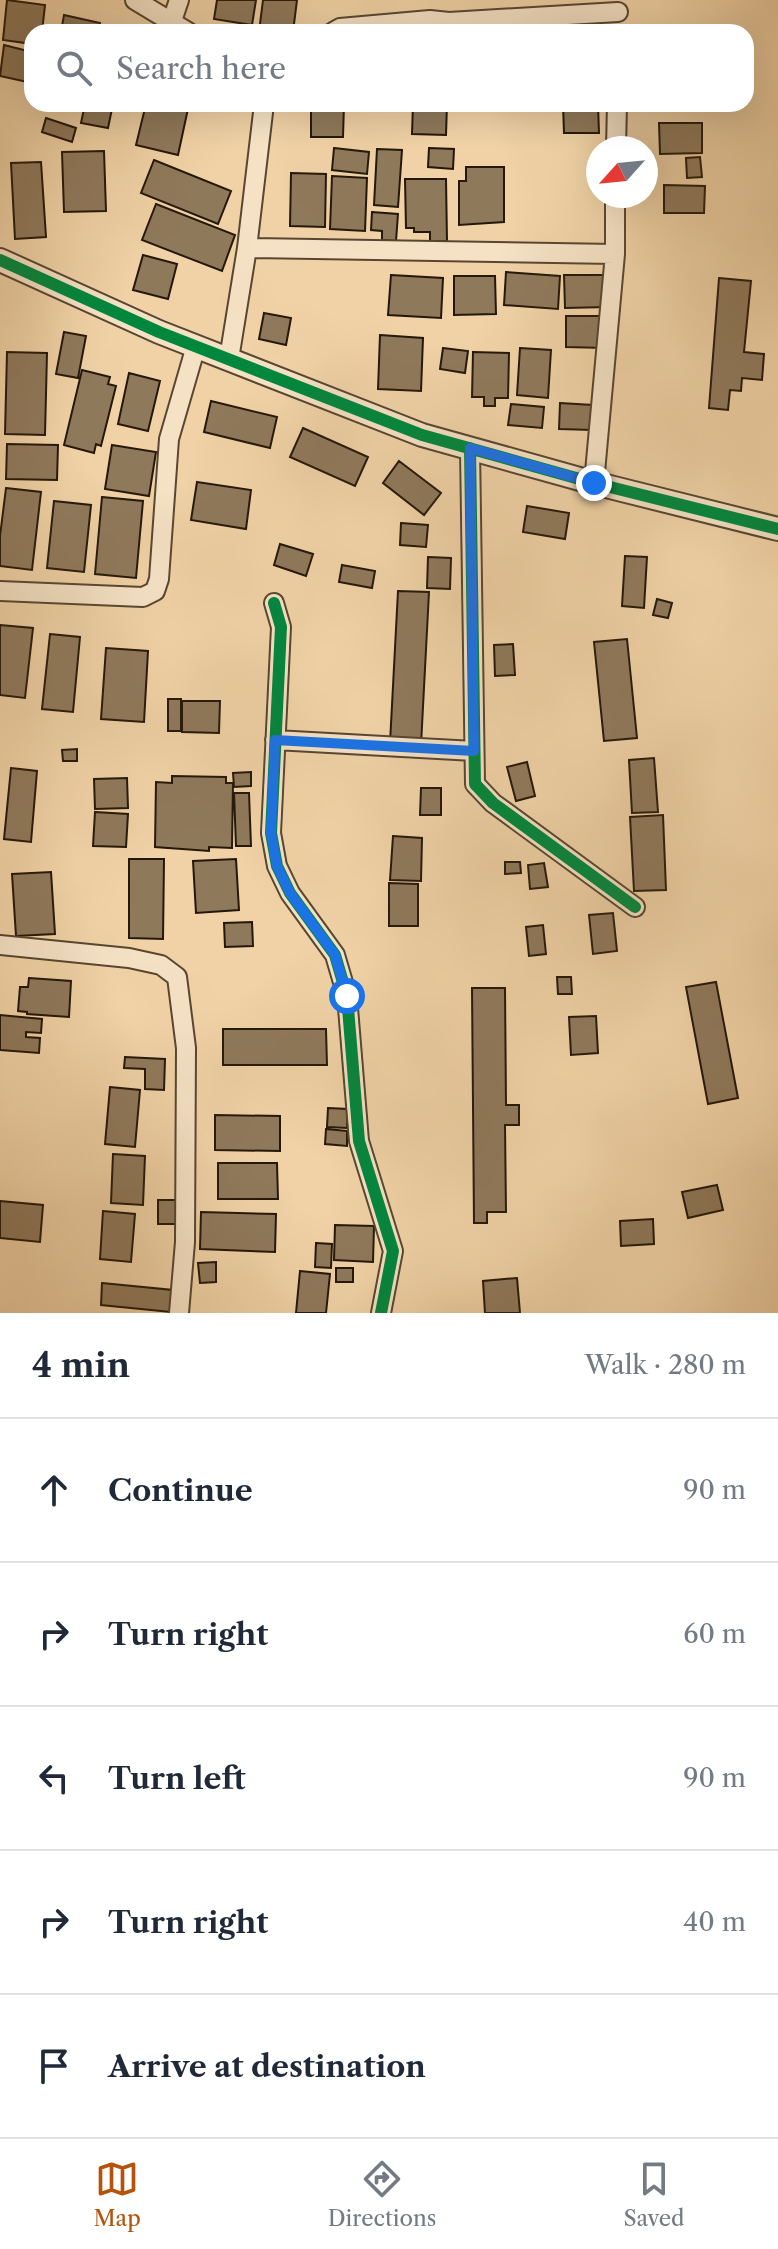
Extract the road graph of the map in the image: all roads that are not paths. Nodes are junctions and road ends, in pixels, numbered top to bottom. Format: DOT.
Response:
graph roads {
  1 [pos="135,0"];
  2 [pos="179,0"];
  3 [pos="618,6"];
  4 [pos="172,21"];
  5 [pos="176,24"];
  6 [pos="385,24"];
  7 [pos="263,112"];
  8 [pos="617,112"];
  9 [pos="616,136"];
  10 [pos="615,208"];
  11 [pos="247,248"];
  12 [pos="615,254"];
  13 [pos="0,260"];
  14 [pos="196,346"];
  15 [pos="229,359"];
  16 [pos="470,448"];
  17 [pos="594,483"];
  18 [pos="778,529"];
  19 [pos="0,591"];
  20 [pos="274,603"];
  21 [pos="275,740"];
  22 [pos="474,751"];
  23 [pos="635,907"];
  24 [pos="0,945"];
  25 [pos="179,1313"];
  26 [pos="381,1313"];
  1 -- 4 [label="street"];
  2 -- 4 [label="street"];
  3 -- 6 [label="street"];
  4 -- 5 [label="street"];
  7 -- 11 [label="street"];
  8 -- 9 [label="street"];
  10 -- 12 [label="street"];
  11 -- 12 [label="street"];
  11 -- 15 [label="street"];
  12 -- 17 [label="street"];
  13 -- 14 [label="street"];
  14 -- 15 [label="street"];
  14 -- 19 [label="street"];
  15 -- 16 [label="street"];
  16 -- 17 [label="street"];
  16 -- 22 [label="street"];
  17 -- 18 [label="street"];
  20 -- 21 [label="street"];
  21 -- 22 [label="street"];
  21 -- 26 [label="street"];
  22 -- 23 [label="street"];
  24 -- 25 [label="street"];
}
